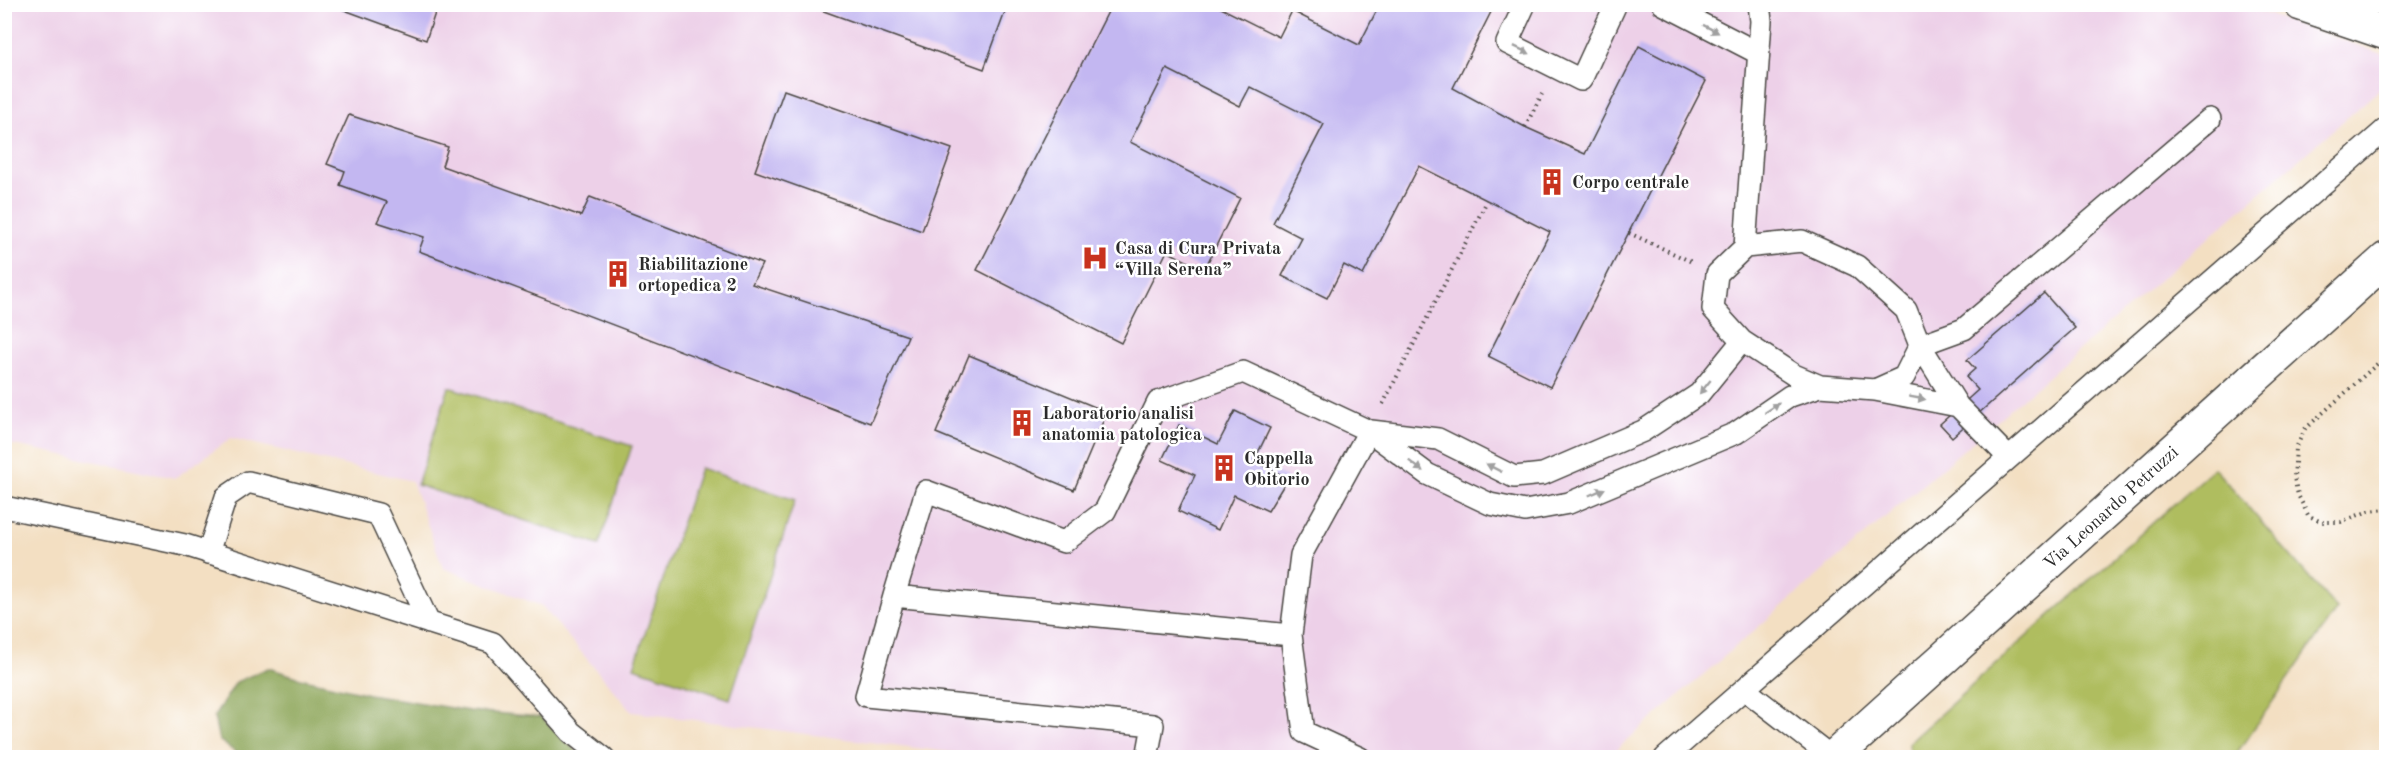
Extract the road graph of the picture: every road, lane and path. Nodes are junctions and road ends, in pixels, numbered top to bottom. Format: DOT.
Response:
graph roads {
  1 [pos="1525,4"];
  2 [pos="1616,4"];
  3 [pos="1663,4"];
  4 [pos="1759,4"];
  5 [pos="2301,4"];
  6 [pos="2386,33"];
  7 [pos="1758,53"];
  8 [pos="1555,67"];
  9 [pos="2210,119"];
  10 [pos="1526,127"];
  11 [pos="2386,129"];
  12 [pos="1487,201"];
  13 [pos="1629,233"];
  14 [pos="1745,248"];
  15 [pos="2386,259"];
  16 [pos="1717,274"];
  17 [pos="1742,341"];
  18 [pos="1920,345"];
  19 [pos="2386,356"];
  20 [pos="1820,386"];
  21 [pos="1875,390"];
  22 [pos="1958,406"];
  23 [pos="1368,431"];
  24 [pos="2009,458"];
  25 [pos="4,507"];
  26 [pos="2386,509"];
  27 [pos="208,553"];
  28 [pos="894,596"];
  29 [pos="429,623"];
  30 [pos="1291,635"];
  31 [pos="1744,689"];
  32 [pos="604,758"];
  33 [pos="1147,758"];
  34 [pos="1360,758"];
  35 [pos="1665,758"];
  36 [pos="1833,758"];
  1 -- 8 [label="lane, one-way"];
  2 -- 8 [label="lane"];
  3 -- 7 [label="lane, one-way"];
  4 -- 7 [label="lane"];
  5 -- 6 [label="main road"];
  7 -- 14 [label="lane"];
  8 -- 10 [label="path"];
  9 -- 18 [label="lane"];
  11 -- 24 [label="lane"];
  12 -- 23 [label="path"];
  13 -- 16 [label="path"];
  14 -- 16 [label="lane"];
  14 -- 18 [label="lane"];
  15 -- 36 [label="main road, Via Leonardo Petruzzi"];
  16 -- 17 [label="lane"];
  17 -- 20 [label="lane"];
  17 -- 23 [label="lane, one-way"];
  18 -- 21 [label="lane"];
  18 -- 22 [label="lane"];
  19 -- 26 [label="path"];
  20 -- 21 [label="lane"];
  23 -- 20 [label="lane, one-way"];
  21 -- 22 [label="lane, one-way"];
  22 -- 24 [label="lane"];
  23 -- 28 [label="lane"];
  23 -- 30 [label="lane"];
  24 -- 31 [label="lane"];
  25 -- 27 [label="lane"];
  27 -- 29 [label="lane"];
  27 -- 29 [label="lane"];
  28 -- 30 [label="lane"];
  28 -- 33 [label="lane"];
  29 -- 32 [label="lane"];
  30 -- 34 [label="lane"];
  31 -- 35 [label="lane"];
  31 -- 36 [label="lane"];
}
